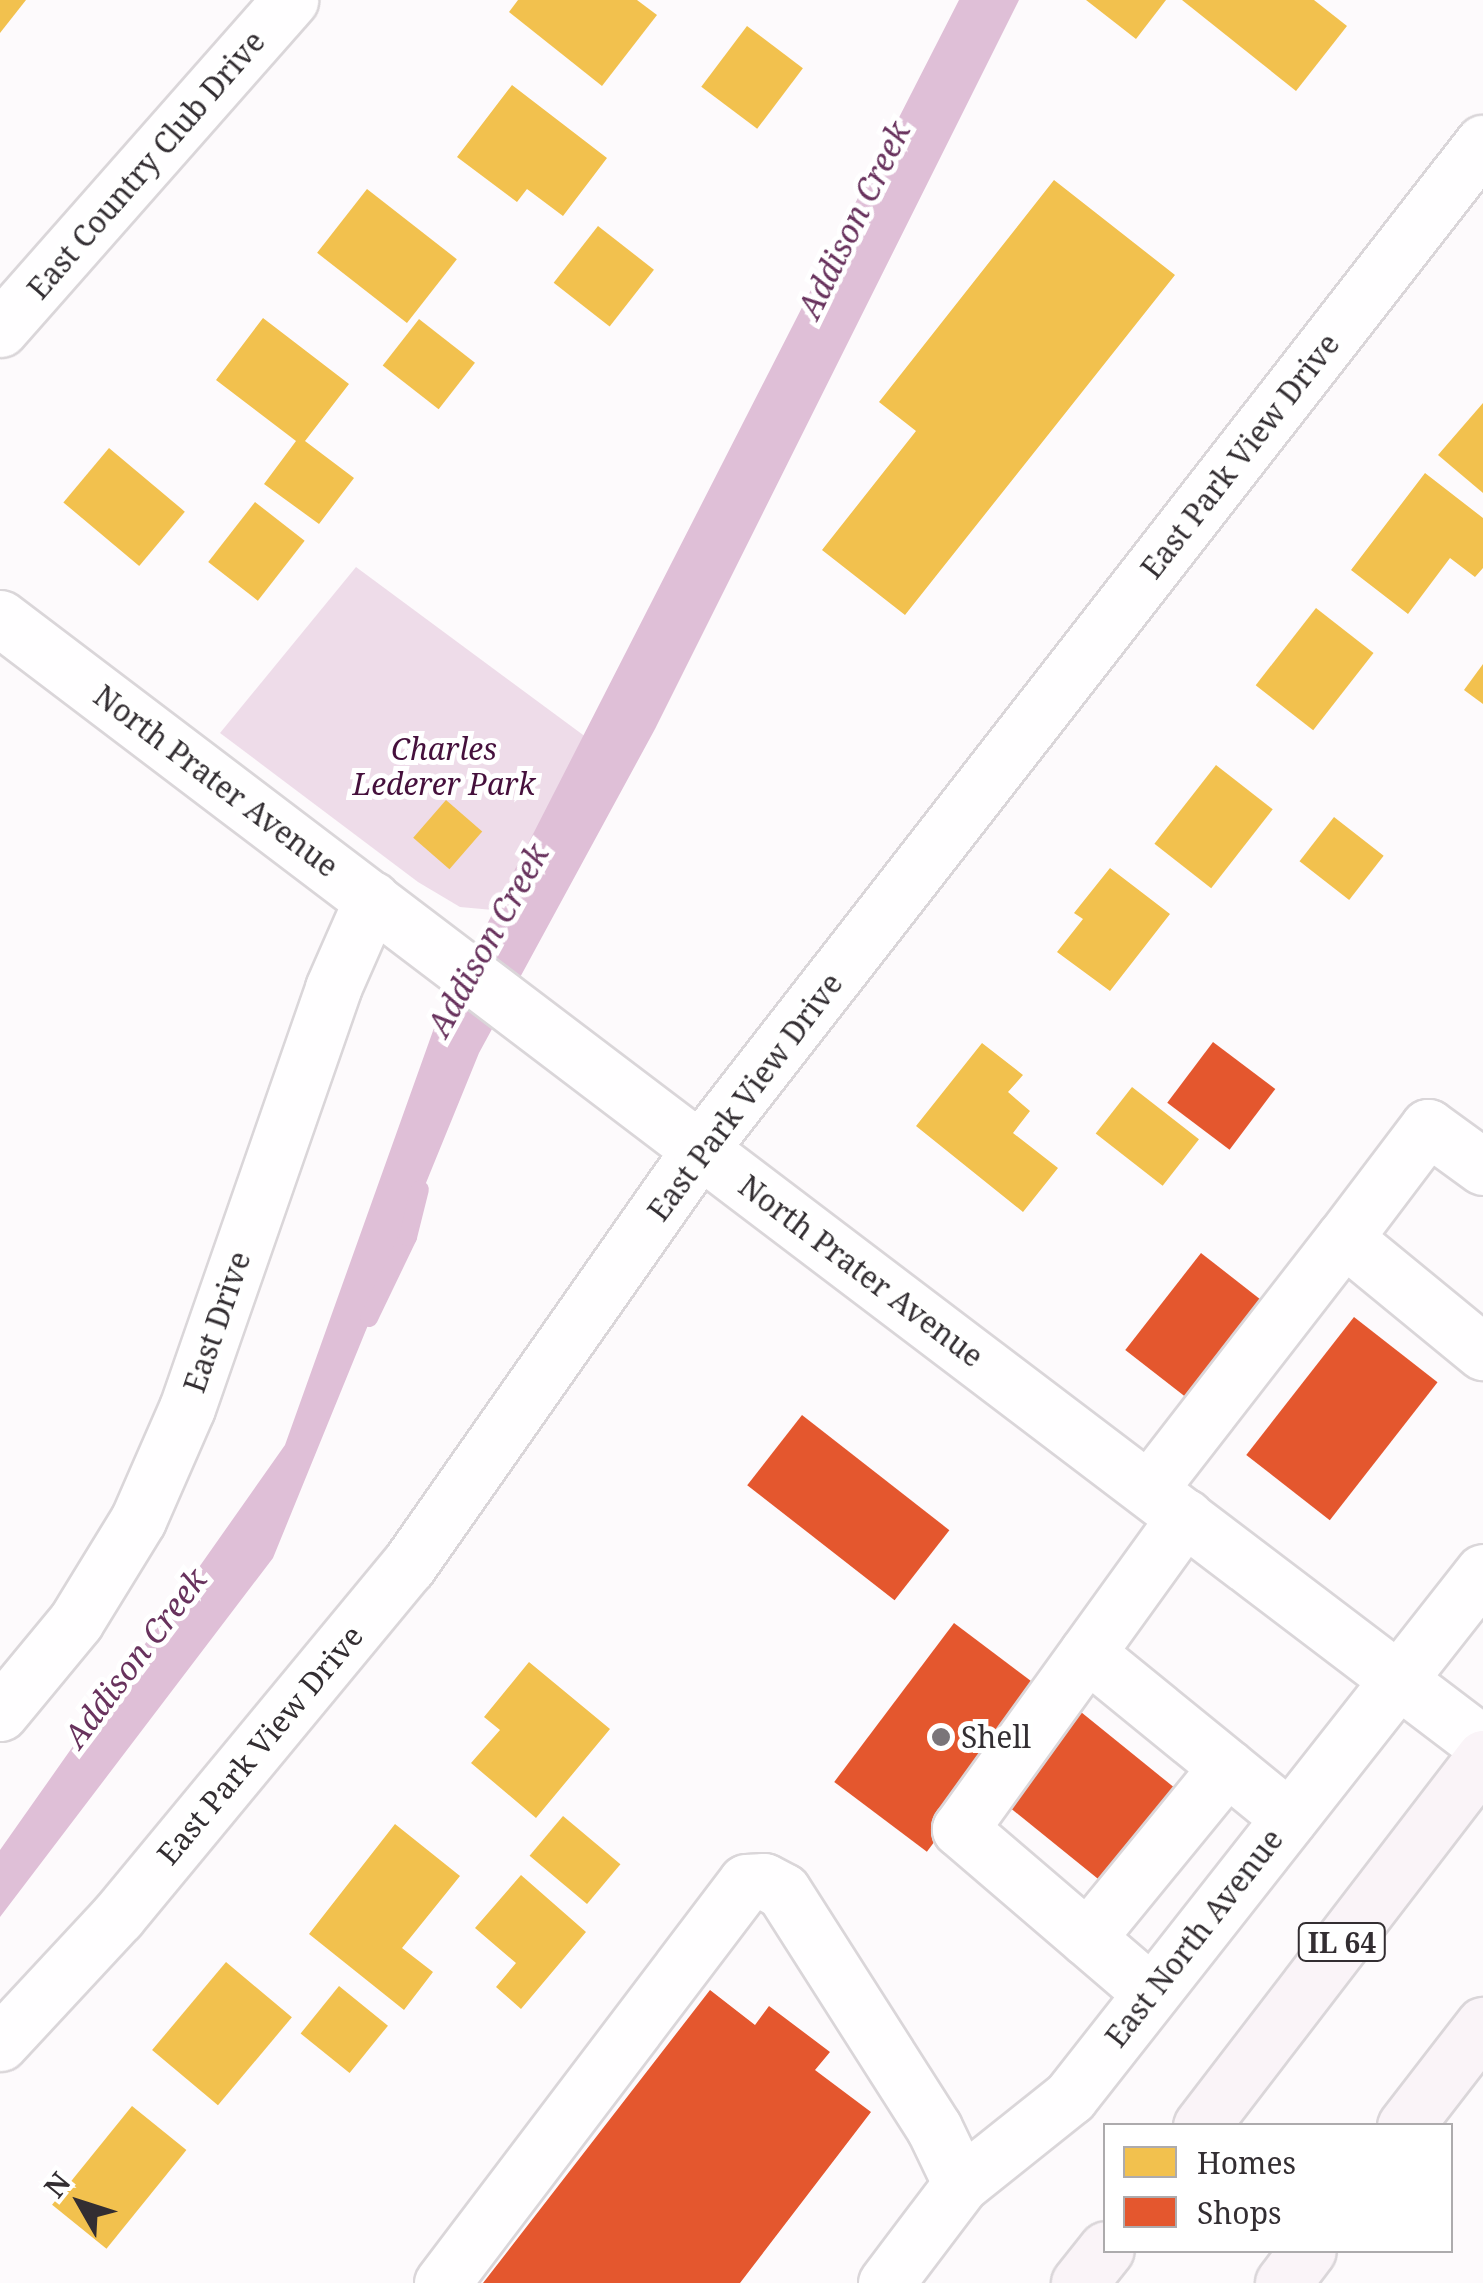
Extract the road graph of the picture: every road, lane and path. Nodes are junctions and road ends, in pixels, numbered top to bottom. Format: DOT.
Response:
graph roads {
  1 [pos="290,0"];
  2 [pos="1483,143"];
  3 [pos="0,329"];
  4 [pos="0,618"];
  5 [pos="372,899"];
  6 [pos="700,1149"];
  7 [pos="1483,1167"];
  8 [pos="1344,1238"];
  9 [pos="1483,1352"];
  10 [pos="1167,1503"];
  11 [pos="1483,1572"];
  12 [pos="1087,1653"];
  13 [pos="1400,1680"];
  14 [pos="0,1713"];
  15 [pos="1483,1744"];
  16 [pos="1483,1758"];
  17 [pos="1227,1767"];
  18 [pos="1289,1818"];
  19 [pos="1087,1938"];
  20 [pos="1149,1991"];
  21 [pos="1483,2025"];
  22 [pos="0,2043"];
  23 [pos="1202,2123"];
  24 [pos="1407,2123"];
  25 [pos="960,2184"];
  26 [pos="1103,2253"];
  27 [pos="1306,2253"];
  28 [pos="442,2283"];
  29 [pos="886,2283"];
  30 [pos="1080,2283"];
  31 [pos="1284,2283"];
  1 -- 3 [label="street, East Country Club Drive"];
  2 -- 6 [label="street, East Park View Drive"];
  4 -- 5 [label="street, North Prater Avenue"];
  5 -- 6 [label="street, North Prater Avenue"];
  5 -- 14 [label="street, East Drive"];
  6 -- 10 [label="street, North Prater Avenue"];
  6 -- 22 [label="street, East Park View Drive"];
  7 -- 8 [label="street"];
  8 -- 9 [label="street"];
  8 -- 10 [label="street"];
  10 -- 12 [label="street"];
  10 -- 13 [label="street, North Prater Avenue"];
  11 -- 13 [label="street, East North Avenue"];
  12 -- 17 [label="street"];
  12 -- 19 [label="street"];
  13 -- 15 [label="street, North Prater Avenue"];
  13 -- 18 [label="street, East North Avenue"];
  16 -- 23 [label="main road, IL 64"];
  17 -- 18 [label="street"];
  17 -- 19 [label="street"];
  18 -- 20 [label="street, East North Avenue"];
  19 -- 20 [label="street"];
  20 -- 25 [label="street, East North Avenue"];
  21 -- 24 [label="main road"];
  25 -- 28 [label="street"];
  25 -- 29 [label="street, East North Avenue"];
  26 -- 30 [label="main road"];
  27 -- 31 [label="main road"];
}
